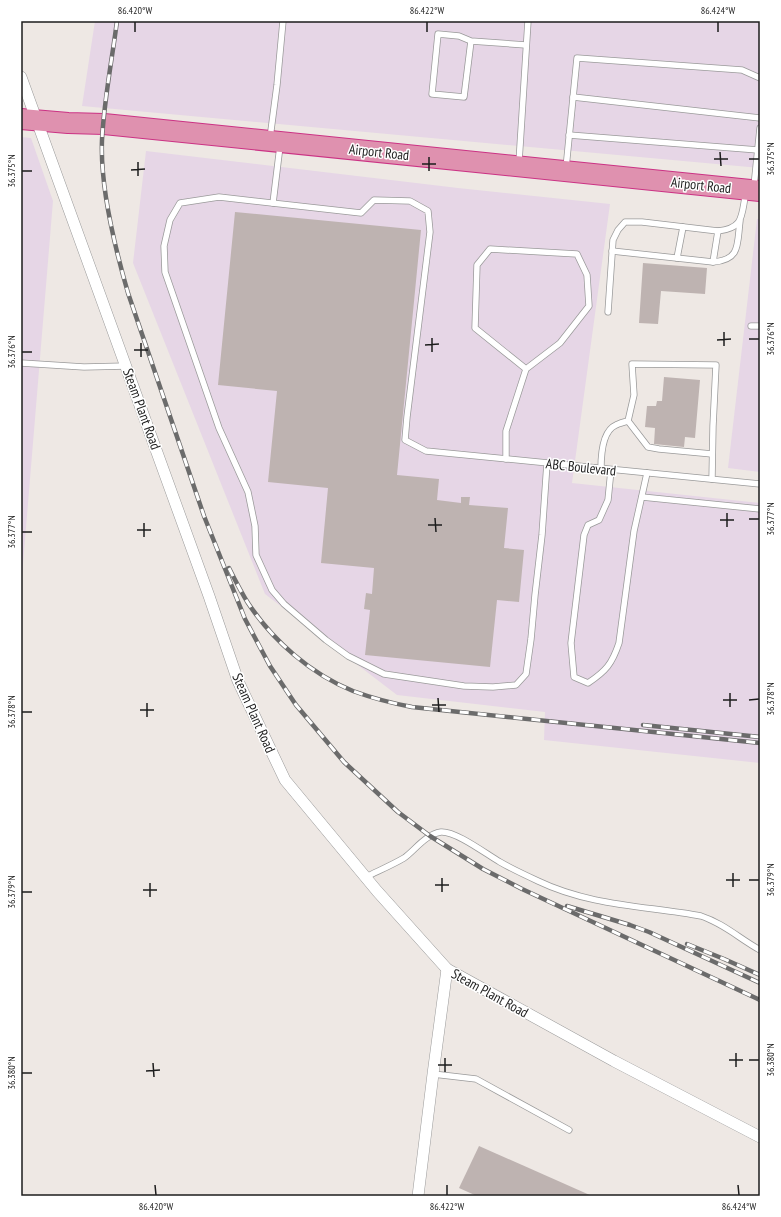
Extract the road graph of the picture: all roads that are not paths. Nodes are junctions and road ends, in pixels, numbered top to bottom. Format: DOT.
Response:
graph roads {
  1 [pos="283,21"];
  2 [pos="528,21"];
  3 [pos="471,41"];
  4 [pos="526,45"];
  5 [pos="21,77"];
  6 [pos="760,78"];
  7 [pos="573,97"];
  8 [pos="760,118"];
  9 [pos="29,119"];
  10 [pos="760,128"];
  11 [pos="569,135"];
  12 [pos="275,141"];
  13 [pos="758,150"];
  14 [pos="519,166"];
  15 [pos="565,171"];
  16 [pos="753,190"];
  17 [pos="273,203"];
  18 [pos="740,221"];
  19 [pos="683,227"];
  20 [pos="718,231"];
  21 [pos="612,251"];
  22 [pos="677,258"];
  23 [pos="713,262"];
  24 [pos="608,312"];
  25 [pos="751,326"];
  26 [pos="760,326"];
  27 [pos="21,364"];
  28 [pos="126,366"];
  29 [pos="526,369"];
  30 [pos="628,421"];
  31 [pos="712,454"];
  32 [pos="506,459"];
  33 [pos="547,463"];
  34 [pos="601,469"];
  35 [pos="611,470"];
  36 [pos="647,473"];
  37 [pos="712,479"];
  38 [pos="760,484"];
  39 [pos="642,497"];
  40 [pos="760,509"];
  41 [pos="366,877"];
  42 [pos="760,950"];
  43 [pos="447,969"];
  44 [pos="433,1074"];
  45 [pos="569,1130"];
  46 [pos="760,1137"];
  47 [pos="418,1196"];
  1 -- 12 [label="lane"];
  2 -- 4 [label="lane"];
  3 -- 3 [label="lane"];
  3 -- 4 [label="lane"];
  4 -- 14 [label="lane"];
  5 -- 9 [label="street, Steam Plant Road"];
  6 -- 7 [label="lane"];
  7 -- 8 [label="lane"];
  7 -- 11 [label="lane"];
  9 -- 12 [label="highway, Airport Road"];
  9 -- 28 [label="street, Steam Plant Road"];
  10 -- 13 [label="lane"];
  11 -- 13 [label="lane"];
  11 -- 15 [label="lane"];
  12 -- 14 [label="highway, Airport Road"];
  12 -- 17 [label="lane"];
  13 -- 16 [label="lane"];
  14 -- 15 [label="highway, Airport Road"];
  15 -- 16 [label="highway, Airport Road"];
  16 -- 18 [label="lane"];
  17 -- 32 [label="lane, ABC Boulevard"];
  17 -- 33 [label="lane"];
  18 -- 20 [label="lane"];
  18 -- 23 [label="lane"];
  19 -- 20 [label="lane"];
  19 -- 21 [label="lane"];
  19 -- 22 [label="lane"];
  20 -- 23 [label="lane"];
  21 -- 22 [label="lane"];
  21 -- 24 [label="lane"];
  22 -- 23 [label="lane"];
  25 -- 26 [label="lane"];
  27 -- 28 [label="lane"];
  28 -- 41 [label="street, Steam Plant Road"];
  29 -- 29 [label="lane"];
  29 -- 32 [label="lane"];
  30 -- 31 [label="lane"];
  30 -- 31 [label="lane"];
  30 -- 34 [label="lane"];
  31 -- 37 [label="lane"];
  32 -- 33 [label="lane, ABC Boulevard"];
  33 -- 34 [label="lane, ABC Boulevard"];
  34 -- 35 [label="lane, ABC Boulevard"];
  35 -- 36 [label="lane, ABC Boulevard"];
  35 -- 39 [label="lane"];
  36 -- 37 [label="lane, ABC Boulevard"];
  36 -- 39 [label="lane"];
  37 -- 38 [label="lane, ABC Boulevard"];
  39 -- 40 [label="lane"];
  41 -- 42 [label="lane"];
  41 -- 43 [label="street, Steam Plant Road"];
  43 -- 44 [label="street"];
  43 -- 46 [label="street, Steam Plant Road"];
  44 -- 45 [label="lane"];
  44 -- 47 [label="street"];
}
